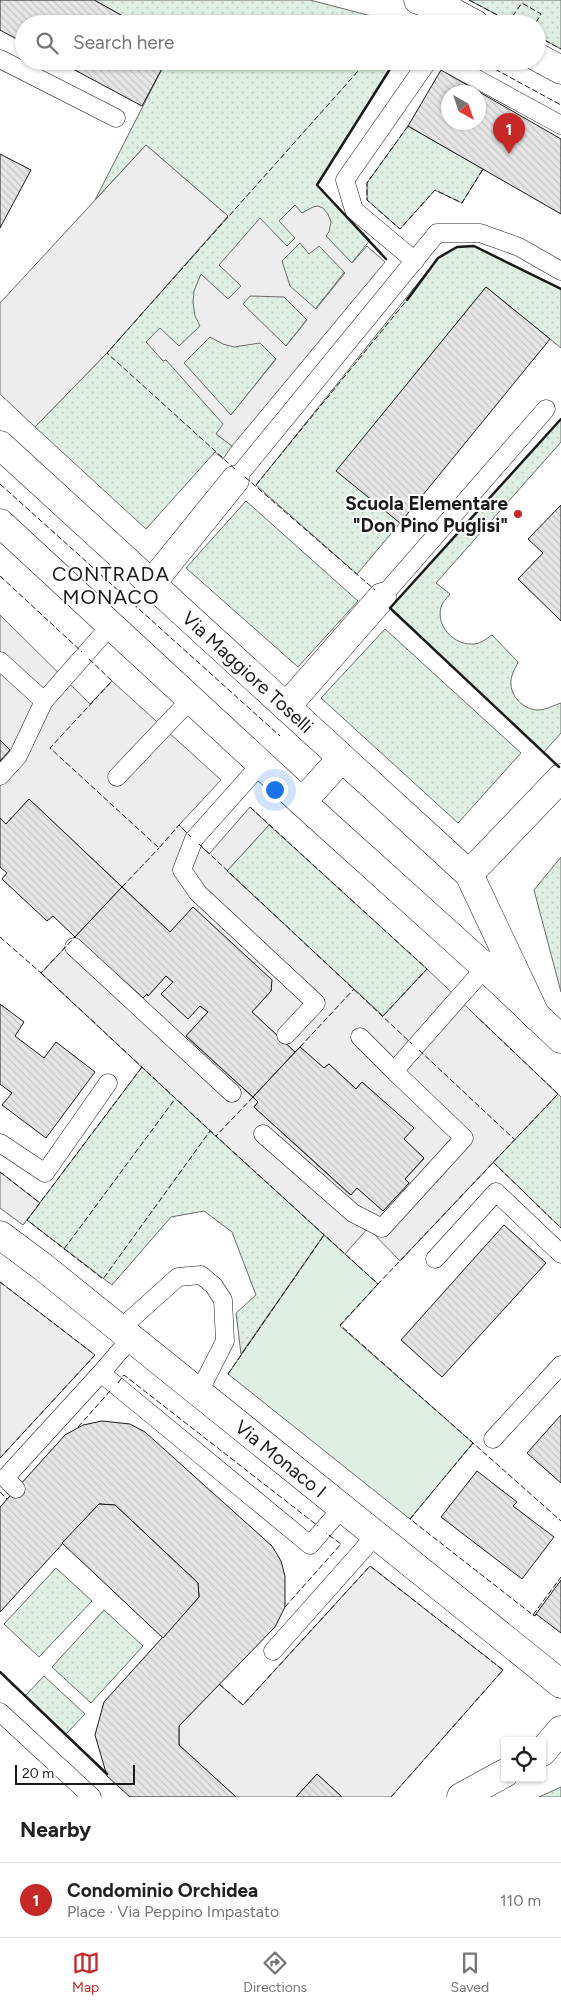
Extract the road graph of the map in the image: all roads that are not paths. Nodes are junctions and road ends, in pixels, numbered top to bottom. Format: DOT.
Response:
graph roads {
  1 [pos="418,0"];
  2 [pos="458,15"];
  3 [pos="0,59"];
  4 [pos="546,62"];
  5 [pos="15,67"];
  6 [pos="22,70"];
  7 [pos="422,70"];
  8 [pos="460,70"];
  9 [pos="561,70"];
  10 [pos="116,118"];
  11 [pos="561,125"];
  12 [pos="415,261"];
  13 [pos="561,271"];
  14 [pos="546,409"];
  15 [pos="0,445"];
  16 [pos="235,480"];
  17 [pos="0,523"];
  18 [pos="151,584"];
  19 [pos="382,597"];
  20 [pos="111,625"];
  21 [pos="0,661"];
  22 [pos="190,699"];
  23 [pos="44,701"];
  24 [pos="286,707"];
  25 [pos="342,758"];
  26 [pos="261,764"];
  27 [pos="0,776"];
  28 [pos="117,777"];
  29 [pos="561,778"];
  30 [pos="302,802"];
  31 [pos="469,874"];
  32 [pos="504,946"];
  33 [pos="74,947"];
  34 [pos="486,968"];
  35 [pos="536,1016"];
  36 [pos="286,1036"];
  37 [pos="360,1037"];
  38 [pos="561,1039"];
  39 [pos="394,1071"];
  40 [pos="108,1084"];
  41 [pos="232,1093"];
  42 [pos="263,1134"];
  43 [pos="0,1143"];
  44 [pos="0,1235"];
  45 [pos="561,1254"];
  46 [pos="436,1259"];
  47 [pos="126,1333"];
  48 [pos="561,1364"];
  49 [pos="101,1373"];
  50 [pos="198,1392"];
  51 [pos="493,1439"];
  52 [pos="16,1489"];
  53 [pos="342,1508"];
  54 [pos="376,1535"];
  55 [pos="273,1651"];
  56 [pos="561,1684"];
  57 [pos="0,1712"];
  58 [pos="561,1730"];
  59 [pos="546,1747"];
  60 [pos="501,1775"];
  61 [pos="92,1797"];
  62 [pos="461,1797"];
  1 -- 2 [label="street"];
  3 -- 5 [label="lane"];
  4 -- 9 [label="street"];
  6 -- 10 [label="lane"];
  7 -- 12 [label="lane"];
  8 -- 11 [label="lane"];
  12 -- 13 [label="lane"];
  12 -- 16 [label="lane"];
  14 -- 19 [label="lane"];
  15 -- 18 [label="street, Via Maggiore Toselli"];
  16 -- 18 [label="street"];
  17 -- 20 [label="street, Via Maggiore Toselli"];
  18 -- 24 [label="street, Via Maggiore Toselli"];
  19 -- 24 [label="street"];
  20 -- 22 [label="street, Via Maggiore Toselli"];
  20 -- 23 [label="lane"];
  21 -- 23 [label="lane"];
  22 -- 26 [label="street, Via Maggiore Toselli"];
  22 -- 28 [label="lane"];
  23 -- 27 [label="lane"];
  24 -- 25 [label="street, Via Maggiore Toselli"];
  25 -- 30 [label="street"];
  25 -- 31 [label="street, Via Maggiore Toselli"];
  26 -- 30 [label="street, Via Maggiore Toselli"];
  26 -- 36 [label="lane"];
  29 -- 31 [label="street"];
  30 -- 34 [label="street, Via Maggiore Toselli"];
  31 -- 32 [label="street, Via Maggiore Toselli"];
  32 -- 34 [label="lane"];
  32 -- 35 [label="street, Via Maggiore Toselli"];
  33 -- 41 [label="lane"];
  34 -- 35 [label="street, Via Maggiore Toselli"];
  34 -- 39 [label="lane"];
  35 -- 38 [label="street, Via Maggiore Toselli"];
  37 -- 39 [label="lane"];
  39 -- 42 [label="lane"];
  40 -- 43 [label="lane"];
  44 -- 47 [label="street, Via Monaco I"];
  45 -- 46 [label="lane"];
  47 -- 49 [label="lane"];
  47 -- 50 [label="street, Via Monaco I"];
  47 -- 50 [label="lane"];
  48 -- 51 [label="lane"];
  49 -- 52 [label="lane"];
  49 -- 53 [label="lane"];
  50 -- 53 [label="street, Via Monaco I"];
  53 -- 54 [label="street, Via Monaco I"];
  54 -- 55 [label="lane"];
  54 -- 56 [label="street, Via Monaco I"];
  57 -- 61 [label="lane"];
  58 -- 59 [label="street"];
  60 -- 62 [label="street"];
}
